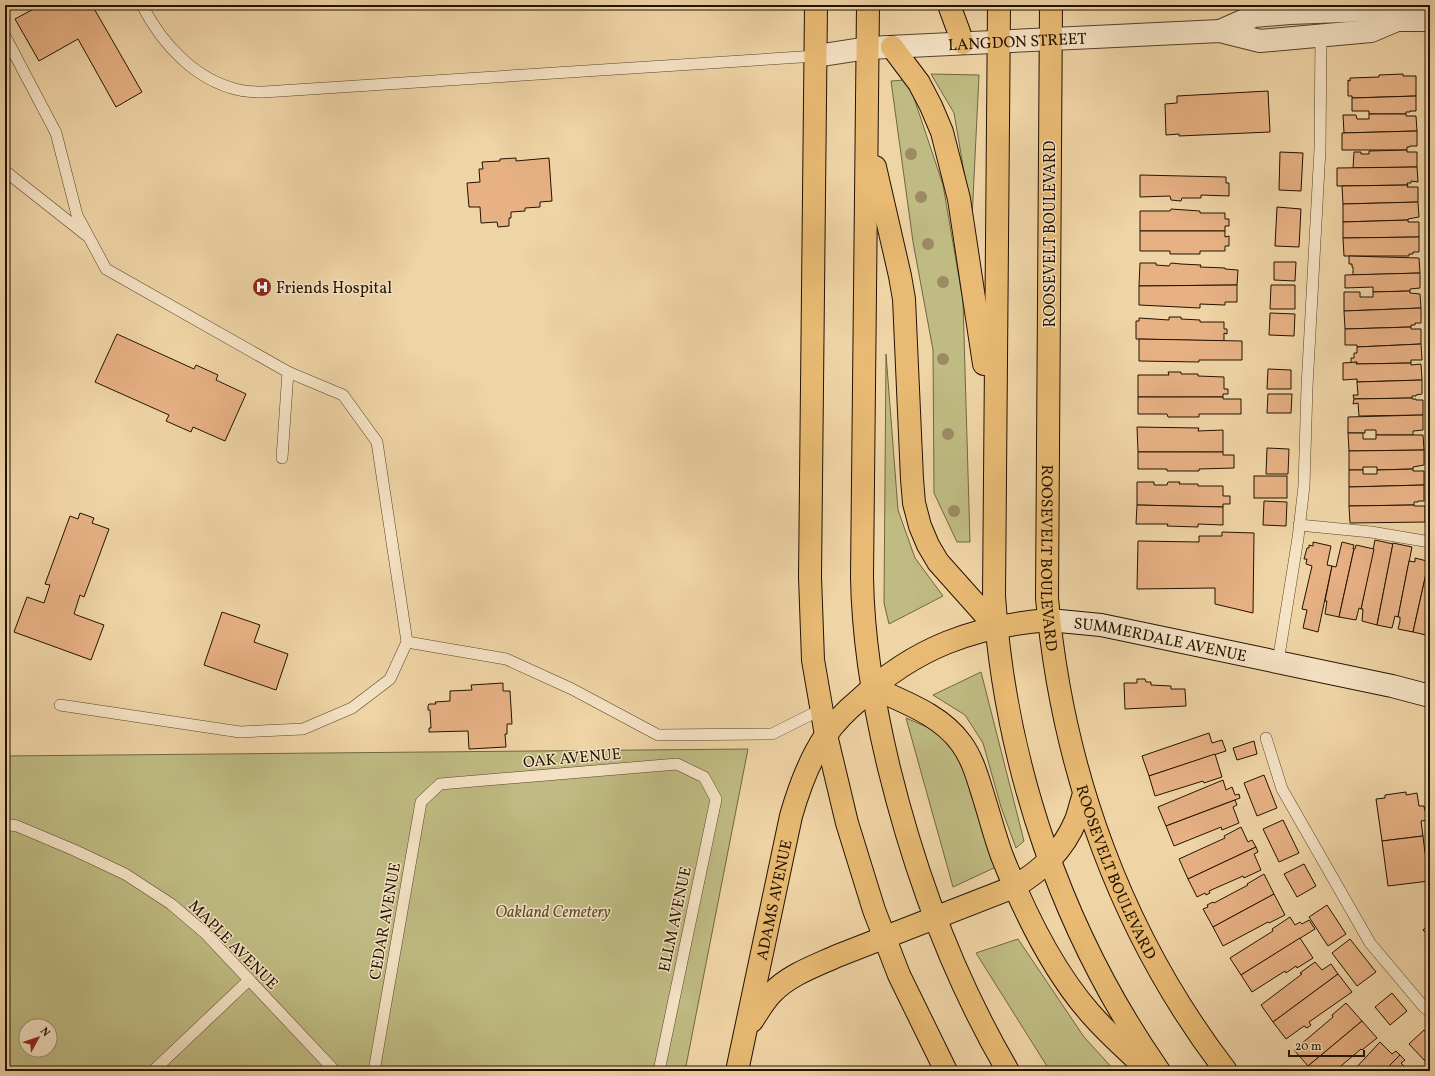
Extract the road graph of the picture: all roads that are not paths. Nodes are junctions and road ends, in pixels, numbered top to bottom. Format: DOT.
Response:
graph roads {
  1 [pos="142,5"];
  2 [pos="816,5"];
  3 [pos="868,5"];
  4 [pos="949,5"];
  5 [pos="999,5"];
  6 [pos="1051,5"];
  7 [pos="1326,9"];
  8 [pos="1397,13"];
  9 [pos="1430,20"];
  10 [pos="1220,31"];
  11 [pos="1321,34"];
  12 [pos="5,36"];
  13 [pos="1051,40"];
  14 [pos="999,42"];
  15 [pos="963,44"];
  16 [pos="892,47"];
  17 [pos="868,48"];
  18 [pos="816,56"];
  19 [pos="867,131"];
  20 [pos="5,171"];
  21 [pos="89,238"];
  22 [pos="288,372"];
  23 [pos="994,428"];
  24 [pos="282,458"];
  25 [pos="1299,525"];
  26 [pos="1430,542"];
  27 [pos="1049,620"];
  28 [pos="996,627"];
  29 [pos="408,642"];
  30 [pos="1278,662"];
  31 [pos="872,687"];
  32 [pos="1430,696"];
  33 [pos="60,705"];
  34 [pos="822,709"];
  35 [pos="826,735"];
  36 [pos="1266,738"];
  37 [pos="704,777"];
  38 [pos="440,784"];
  39 [pos="1084,794"];
  40 [pos="5,824"];
  41 [pos="1050,861"];
  42 [pos="1014,887"];
  43 [pos="935,918"];
  44 [pos="884,938"];
  45 [pos="249,980"];
  46 [pos="1430,1012"];
  47 [pos="745,1033"];
  48 [pos="153,1071"];
  49 [pos="335,1071"];
  50 [pos="374,1071"];
  51 [pos="659,1071"];
  52 [pos="737,1071"];
  53 [pos="946,1071"];
  54 [pos="1008,1071"];
  55 [pos="1149,1071"];
  56 [pos="1159,1071"];
  57 [pos="1226,1071"];
  1 -- 18 [label="lane"];
  2 -- 18 [label="main road"];
  3 -- 17 [label="main road"];
  4 -- 15 [label="main road"];
  5 -- 14 [label="main road"];
  6 -- 13 [label="main road, ROOSEVELT BOULEVARD"];
  7 -- 8 [label="street, LANGDON STREET"];
  7 -- 10 [label="street, LANGDON STREET"];
  8 -- 9 [label="street, LANGDON STREET"];
  8 -- 11 [label="street, LANGDON STREET"];
  10 -- 11 [label="street, LANGDON STREET"];
  10 -- 13 [label="street, LANGDON STREET"];
  11 -- 25 [label="lane"];
  12 -- 21 [label="lane"];
  13 -- 14 [label="street, LANGDON STREET"];
  13 -- 27 [label="main road, ROOSEVELT BOULEVARD"];
  14 -- 15 [label="street, LANGDON STREET"];
  14 -- 23 [label="main road"];
  15 -- 16 [label="street, LANGDON STREET"];
  16 -- 17 [label="street, LANGDON STREET"];
  16 -- 23 [label="main road"];
  17 -- 18 [label="street, LANGDON STREET"];
  17 -- 19 [label="main road"];
  18 -- 34 [label="main road"];
  19 -- 28 [label="main road"];
  19 -- 31 [label="main road"];
  20 -- 21 [label="lane"];
  21 -- 22 [label="lane"];
  22 -- 24 [label="lane"];
  22 -- 29 [label="lane"];
  23 -- 28 [label="main road"];
  25 -- 26 [label="lane"];
  25 -- 30 [label="lane"];
  27 -- 28 [label="main road, SUMMERDALE AVENUE"];
  27 -- 30 [label="street, SUMMERDALE AVENUE"];
  27 -- 39 [label="main road, ROOSEVELT BOULEVARD"];
  28 -- 31 [label="main road, SUMMERDALE AVENUE"];
  28 -- 41 [label="main road"];
  29 -- 33 [label="lane"];
  29 -- 34 [label="lane"];
  30 -- 32 [label="street, SUMMERDALE AVENUE"];
  31 -- 35 [label="main road, SUMMERDALE AVENUE"];
  31 -- 42 [label="main road"];
  31 -- 43 [label="main road"];
  34 -- 35 [label="main road"];
  35 -- 44 [label="main road"];
  35 -- 47 [label="main road, ADAMS AVENUE"];
  36 -- 46 [label="lane"];
  37 -- 38 [label="lane, OAK AVENUE"];
  37 -- 51 [label="lane, ELLM AVENUE"];
  38 -- 50 [label="lane, CEDAR AVENUE"];
  39 -- 41 [label="main road"];
  39 -- 57 [label="main road, ROOSEVELT BOULEVARD"];
  40 -- 45 [label="lane, MAPLE AVENUE"];
  41 -- 42 [label="main road"];
  41 -- 56 [label="main road"];
  42 -- 43 [label="main road"];
  42 -- 55 [label="main road"];
  43 -- 44 [label="main road"];
  43 -- 54 [label="main road"];
  44 -- 47 [label="main road"];
  44 -- 53 [label="main road"];
  45 -- 48 [label="lane"];
  45 -- 49 [label="lane, MAPLE AVENUE"];
  47 -- 52 [label="main road, ADAMS AVENUE"];
}
